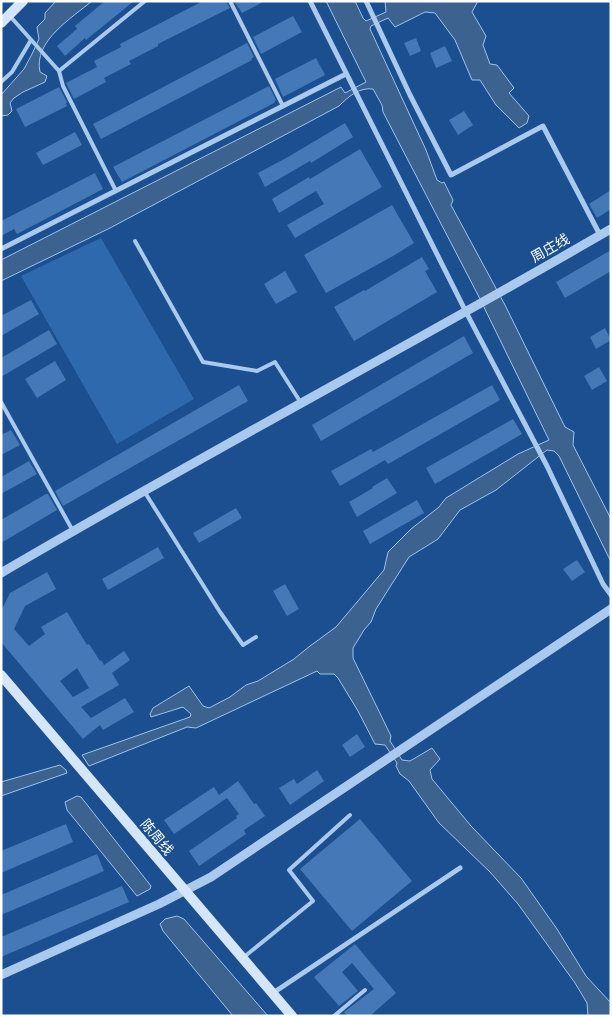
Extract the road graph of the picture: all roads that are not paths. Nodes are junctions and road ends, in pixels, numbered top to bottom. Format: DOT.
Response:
graph roads {
  1 [pos="23,1"];
  2 [pos="145,1"];
  3 [pos="230,1"];
  4 [pos="310,1"];
  5 [pos="366,1"];
  6 [pos="5,19"];
  7 [pos="31,40"];
  8 [pos="59,71"];
  9 [pos="346,74"];
  10 [pos="1,82"];
  11 [pos="283,106"];
  12 [pos="116,191"];
  13 [pos="611,229"];
  14 [pos="600,235"];
  15 [pos="135,241"];
  16 [pos="1,249"];
  17 [pos="470,310"];
  18 [pos="1,402"];
  19 [pos="301,404"];
  20 [pos="144,491"];
  21 [pos="73,531"];
  22 [pos="1,574"];
  23 [pos="611,595"];
  24 [pos="611,609"];
  25 [pos="256,637"];
  26 [pos="1,675"];
  27 [pos="350,815"];
  28 [pos="460,868"];
  29 [pos="185,890"];
  30 [pos="243,958"];
  31 [pos="1,975"];
  32 [pos="365,990"];
  33 [pos="273,993"];
  34 [pos="292,1016"];
  35 [pos="334,1016"];
  1 -- 6 [label="main road"];
  2 -- 8 [label="lane"];
  3 -- 11 [label="lane"];
  4 -- 9 [label="street"];
  5 -- 14 [label="street"];
  6 -- 7 [label="lane"];
  7 -- 8 [label="lane"];
  7 -- 10 [label="lane"];
  8 -- 12 [label="lane"];
  9 -- 11 [label="street"];
  9 -- 17 [label="street"];
  11 -- 12 [label="street"];
  12 -- 16 [label="street"];
  13 -- 14 [label="street, 周庄线"];
  14 -- 17 [label="street, 周庄线"];
  15 -- 19 [label="lane"];
  17 -- 19 [label="street, 周庄线"];
  17 -- 23 [label="street"];
  18 -- 21 [label="lane"];
  19 -- 20 [label="street, 周庄线"];
  20 -- 21 [label="street, 周庄线"];
  20 -- 25 [label="lane"];
  21 -- 22 [label="street, 周庄线"];
  24 -- 29 [label="street"];
  26 -- 29 [label="main road, 陈周线"];
  27 -- 30 [label="lane"];
  28 -- 33 [label="street"];
  29 -- 30 [label="main road, 陈周线"];
  29 -- 31 [label="street"];
  30 -- 33 [label="main road, 陈周线"];
  32 -- 35 [label="lane"];
  33 -- 34 [label="main road, 陈周线"];
}
